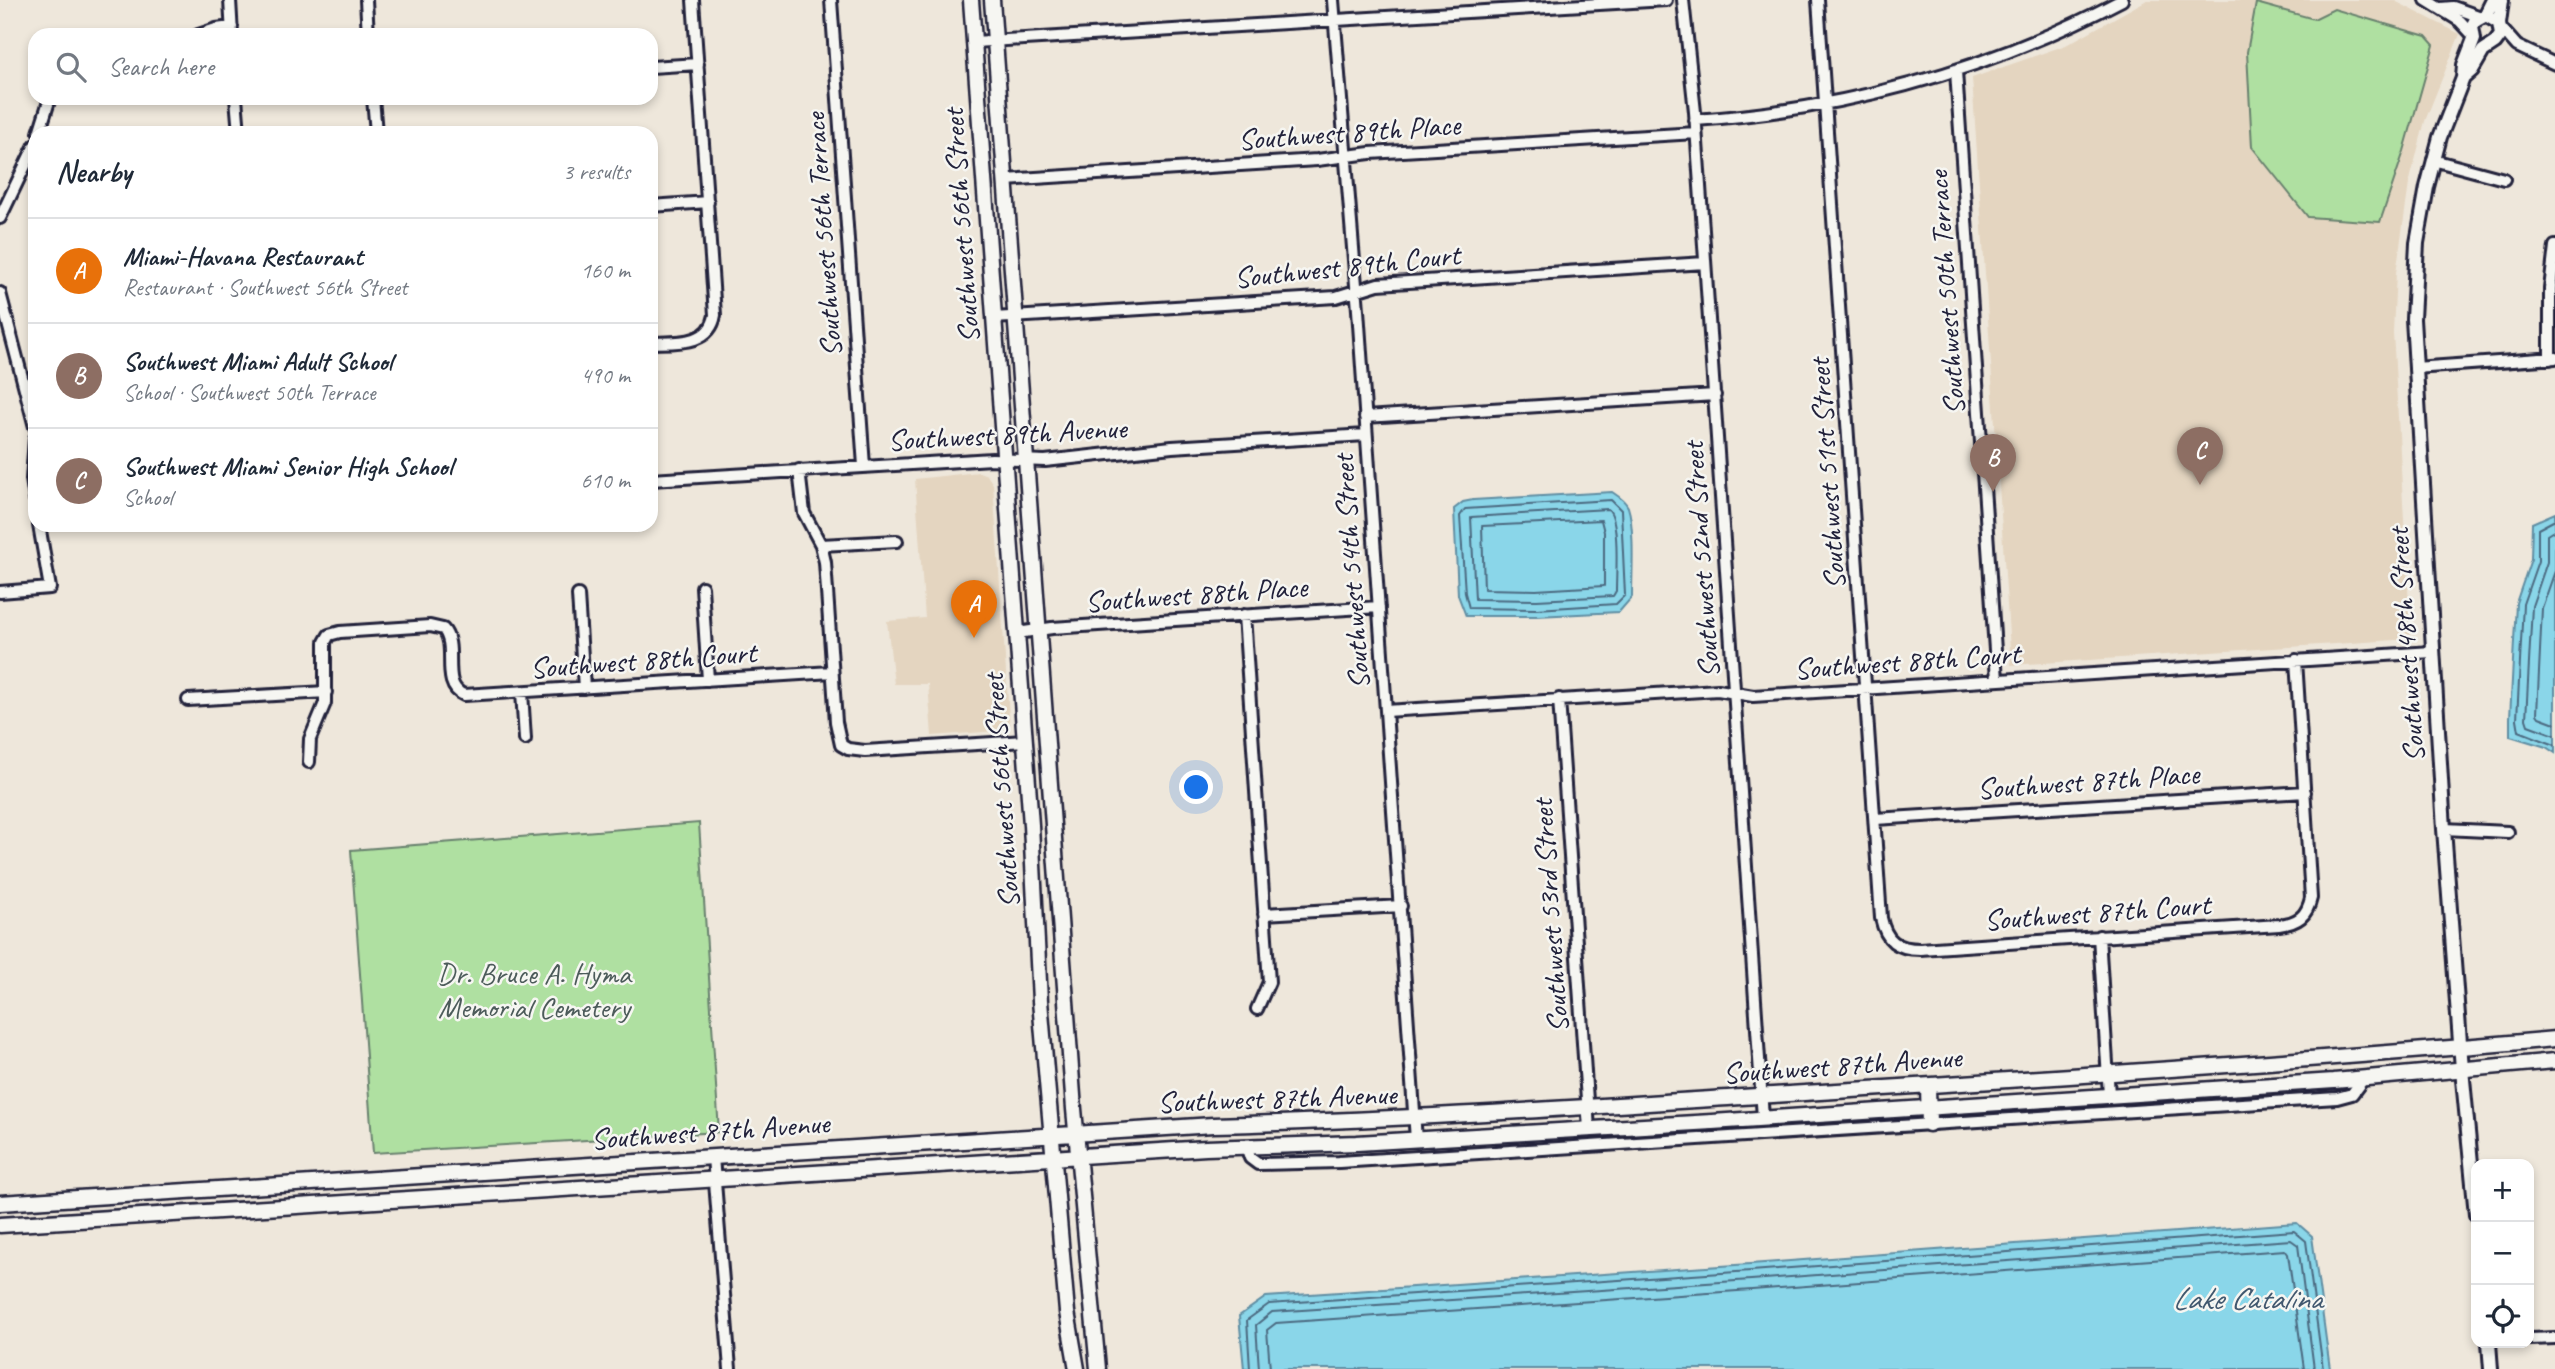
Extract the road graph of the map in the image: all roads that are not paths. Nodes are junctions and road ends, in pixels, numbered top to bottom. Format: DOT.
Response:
graph roads {
  1 [pos="230,0"];
  2 [pos="366,0"];
  3 [pos="693,0"];
  4 [pos="831,0"];
  5 [pos="971,0"];
  6 [pos="992,0"];
  7 [pos="1333,0"];
  8 [pos="1666,0"];
  9 [pos="1683,0"];
  10 [pos="1818,0"];
  11 [pos="2122,0"];
  12 [pos="2426,0"];
  13 [pos="2493,0"];
  14 [pos="2502,0"];
  15 [pos="2441,8"];
  16 [pos="2483,16"];
  17 [pos="1335,19"];
  18 [pos="2501,26"];
  19 [pos="232,28"];
  20 [pos="368,28"];
  21 [pos="2473,36"];
  22 [pos="995,40"];
  23 [pos="974,41"];
  24 [pos="2492,44"];
  25 [pos="2517,46"];
  26 [pos="698,64"];
  27 [pos="2555,64"];
  28 [pos="658,67"];
  29 [pos="1956,71"];
  30 [pos="2463,78"];
  31 [pos="1826,103"];
  32 [pos="48,105"];
  33 [pos="237,105"];
  34 [pos="374,105"];
  35 [pos="1695,120"];
  36 [pos="41,126"];
  37 [pos="238,126"];
  38 [pos="375,126"];
  39 [pos="1696,133"];
  40 [pos="1345,156"];
  41 [pos="28,160"];
  42 [pos="2433,160"];
  43 [pos="2504,179"];
  44 [pos="1005,180"];
  45 [pos="708,202"];
  46 [pos="658,206"];
  47 [pos="0,218"];
  48 [pos="2555,246"];
  49 [pos="1705,263"];
  50 [pos="1356,291"];
  51 [pos="0,293"];
  52 [pos="1015,317"];
  53 [pos="994,318"];
  54 [pos="658,343"];
  55 [pos="2553,358"];
  56 [pos="2415,368"];
  57 [pos="1715,395"];
  58 [pos="28,400"];
  59 [pos="1365,417"];
  60 [pos="1366,435"];
  61 [pos="1004,458"];
  62 [pos="1026,461"];
  63 [pos="864,466"];
  64 [pos="799,470"];
  65 [pos="658,480"];
  66 [pos="41,532"];
  67 [pos="897,541"];
  68 [pos="821,545"];
  69 [pos="702,587"];
  70 [pos="0,592"];
  71 [pos="578,595"];
  72 [pos="1379,607"];
  73 [pos="1244,615"];
  74 [pos="1038,630"];
  75 [pos="1017,633"];
  76 [pos="2432,652"];
  77 [pos="2296,660"];
  78 [pos="832,672"];
  79 [pos="708,680"];
  80 [pos="1997,680"];
  81 [pos="584,688"];
  82 [pos="1867,688"];
  83 [pos="326,692"];
  84 [pos="523,692"];
  85 [pos="1735,693"];
  86 [pos="1559,699"];
  87 [pos="188,700"];
  88 [pos="1386,711"];
  89 [pos="525,739"];
  90 [pos="1025,741"];
  91 [pos="309,762"];
  92 [pos="2305,792"];
  93 [pos="1875,819"];
  94 [pos="2444,829"];
  95 [pos="2508,832"];
  96 [pos="1401,906"];
  97 [pos="1265,915"];
  98 [pos="2099,936"];
  99 [pos="1892,943"];
  100 [pos="1257,1009"];
  101 [pos="2555,1039"];
  102 [pos="2461,1048"];
  103 [pos="2555,1061"];
  104 [pos="2462,1069"];
  105 [pos="2108,1073"];
  106 [pos="2364,1078"];
  107 [pos="1928,1086"];
  108 [pos="2109,1095"];
  109 [pos="1762,1096"];
  110 [pos="1588,1107"];
  111 [pos="1929,1107"];
  112 [pos="1415,1118"];
  113 [pos="1763,1118"];
  114 [pos="1270,1124"];
  115 [pos="1929,1124"];
  116 [pos="1589,1129"];
  117 [pos="1077,1134"];
  118 [pos="1052,1136"];
  119 [pos="1416,1140"];
  120 [pos="1246,1146"];
  121 [pos="1079,1155"];
  122 [pos="713,1157"];
  123 [pos="1054,1157"];
  124 [pos="2471,1163"];
  125 [pos="535,1169"];
  126 [pos="417,1176"];
  127 [pos="714,1179"];
  128 [pos="363,1180"];
  129 [pos="255,1186"];
  130 [pos="536,1191"];
  131 [pos="418,1198"];
  132 [pos="62,1199"];
  133 [pos="364,1202"];
  134 [pos="0,1203"];
  135 [pos="256,1209"];
  136 [pos="64,1221"];
  137 [pos="0,1225"];
  138 [pos="2555,1338"];
  139 [pos="2534,1339"];
  140 [pos="2489,1348"];
  141 [pos="730,1369"];
  142 [pos="1077,1369"];
  143 [pos="1098,1369"];
  144 [pos="2491,1369"];
  1 -- 19 [label="street"];
  2 -- 20 [label="street"];
  3 -- 26 [label="street"];
  4 -- 63 [label="street, Southwest 56th Terrace"];
  5 -- 23 [label="main road, Southwest 56th Street"];
  6 -- 22 [label="main road, Southwest 56th Street"];
  7 -- 17 [label="street, Southwest 54th Street"];
  8 -- 17 [label="street"];
  9 -- 35 [label="street, Southwest 52nd Street"];
  10 -- 31 [label="street, Southwest 51st Street"];
  11 -- 29 [label="street"];
  12 -- 15 [label="street"];
  13 -- 16 [label="street, Southwest 48th Street"];
  14 -- 18 [label="street, Southwest 48th Street"];
  15 -- 16 [label="street"];
  15 -- 21 [label="street"];
  16 -- 18 [label="street"];
  16 -- 21 [label="street, Southwest 48th Street"];
  17 -- 22 [label="street"];
  17 -- 40 [label="street, Southwest 54th Street"];
  18 -- 24 [label="street, Southwest 48th Street"];
  18 -- 25 [label="street"];
  21 -- 24 [label="street"];
  21 -- 30 [label="street, Southwest 48th Street"];
  22 -- 23 [label="street"];
  22 -- 44 [label="main road, Southwest 56th Street"];
  23 -- 53 [label="main road, Southwest 56th Street"];
  24 -- 25 [label="street"];
  24 -- 30 [label="street, Southwest 48th Street"];
  25 -- 27 [label="street"];
  26 -- 28 [label="street"];
  26 -- 45 [label="street"];
  29 -- 31 [label="street"];
  29 -- 80 [label="street, Southwest 50th Terrace"];
  30 -- 42 [label="street, Southwest 48th Street"];
  31 -- 35 [label="street"];
  31 -- 82 [label="street, Southwest 51st Street"];
  32 -- 36 [label="street"];
  33 -- 37 [label="street"];
  34 -- 38 [label="street"];
  35 -- 39 [label="street, Southwest 52nd Street"];
  39 -- 40 [label="street, Southwest 89th Place"];
  39 -- 49 [label="street, Southwest 52nd Street"];
  40 -- 44 [label="street, Southwest 89th Place"];
  40 -- 50 [label="street, Southwest 54th Street"];
  41 -- 47 [label="street"];
  42 -- 43 [label="street"];
  42 -- 56 [label="street, Southwest 48th Street"];
  44 -- 52 [label="main road, Southwest 56th Street"];
  45 -- 46 [label="street"];
  45 -- 54 [label="street"];
  48 -- 55 [label="street"];
  49 -- 50 [label="street, Southwest 89th Court"];
  49 -- 57 [label="street, Southwest 52nd Street"];
  50 -- 52 [label="street, Southwest 89th Court"];
  50 -- 59 [label="street, Southwest 54th Street"];
  51 -- 58 [label="street"];
  52 -- 53 [label="street, Southwest 89th Court"];
  52 -- 62 [label="main road, Southwest 56th Street"];
  53 -- 61 [label="main road, Southwest 56th Street"];
  55 -- 56 [label="street"];
  56 -- 76 [label="street, Southwest 48th Street"];
  57 -- 59 [label="street"];
  57 -- 85 [label="street, Southwest 52nd Street"];
  59 -- 60 [label="street, Southwest 54th Street"];
  60 -- 62 [label="street, Southwest 89th Avenue"];
  60 -- 72 [label="street, Southwest 54th Street"];
  61 -- 62 [label="street, Southwest 89th Avenue"];
  61 -- 63 [label="street, Southwest 89th Avenue"];
  61 -- 75 [label="main road, Southwest 56th Street"];
  62 -- 74 [label="main road, Southwest 56th Street"];
  63 -- 64 [label="street, Southwest 89th Avenue"];
  64 -- 65 [label="street, Southwest 89th Avenue"];
  64 -- 68 [label="street"];
  66 -- 70 [label="street"];
  67 -- 68 [label="street"];
  68 -- 78 [label="street"];
  69 -- 79 [label="street"];
  71 -- 81 [label="street"];
  72 -- 73 [label="street, Southwest 88th Place"];
  72 -- 88 [label="street, Southwest 54th Street"];
  73 -- 74 [label="street, Southwest 88th Place"];
  73 -- 97 [label="street"];
  74 -- 75 [label="street, Southwest 88th Place"];
  74 -- 117 [label="main road, Southwest 56th Street"];
  75 -- 90 [label="main road, Southwest 56th Street"];
  76 -- 77 [label="street, Southwest 88th Court"];
  76 -- 94 [label="street, Southwest 48th Street"];
  77 -- 80 [label="street, Southwest 88th Court"];
  77 -- 92 [label="street"];
  78 -- 79 [label="street, Southwest 88th Court"];
  78 -- 90 [label="street"];
  79 -- 81 [label="street, Southwest 88th Court"];
  80 -- 82 [label="street, Southwest 88th Court"];
  81 -- 84 [label="street, Southwest 88th Court"];
  82 -- 85 [label="street, Southwest 88th Court"];
  82 -- 93 [label="street, Southwest 51st Street"];
  83 -- 84 [label="street, Southwest 88th Court"];
  83 -- 87 [label="street"];
  83 -- 91 [label="street"];
  84 -- 89 [label="street"];
  85 -- 86 [label="street, Southwest 88th Court"];
  85 -- 109 [label="street, Southwest 52nd Street"];
  86 -- 88 [label="street, Southwest 88th Court"];
  86 -- 110 [label="street, Southwest 53rd Street"];
  88 -- 96 [label="street, Southwest 54th Street"];
  90 -- 118 [label="main road, Southwest 56th Street"];
  92 -- 93 [label="street, Southwest 87th Place"];
  92 -- 98 [label="street, Southwest 87th Court"];
  93 -- 99 [label="street, Southwest 51st Street"];
  94 -- 95 [label="street"];
  94 -- 102 [label="street, Southwest 48th Street"];
  96 -- 97 [label="street"];
  96 -- 112 [label="street, Southwest 54th Street"];
  97 -- 100 [label="street"];
  98 -- 99 [label="street, Southwest 87th Court"];
  98 -- 105 [label="street"];
  101 -- 102 [label="main road, Southwest 87th Avenue"];
  102 -- 104 [label="street, Southwest 48th Street"];
  102 -- 105 [label="main road, Southwest 87th Avenue"];
  103 -- 104 [label="main road, Southwest 87th Avenue"];
  104 -- 106 [label="main road, Southwest 87th Avenue"];
  104 -- 124 [label="street, Southwest 48th Street"];
  105 -- 107 [label="main road, Southwest 87th Avenue"];
  105 -- 108 [label="street"];
  106 -- 108 [label="main road, Southwest 87th Avenue"];
  106 -- 115 [label="street, Southwest 87th Avenue"];
  107 -- 109 [label="main road, Southwest 87th Avenue"];
  107 -- 111 [label="main road"];
  108 -- 111 [label="main road, Southwest 87th Avenue"];
  109 -- 110 [label="main road, Southwest 87th Avenue"];
  109 -- 113 [label="street, Southwest 52nd Street"];
  110 -- 112 [label="main road, Southwest 87th Avenue"];
  110 -- 116 [label="street, Southwest 53rd Street"];
  111 -- 113 [label="main road, Southwest 87th Avenue"];
  111 -- 115 [label="main road"];
  112 -- 114 [label="main road, Southwest 87th Avenue"];
  112 -- 119 [label="street, Southwest 54th Street"];
  113 -- 116 [label="main road, Southwest 87th Avenue"];
  114 -- 117 [label="main road, Southwest 87th Avenue"];
  114 -- 120 [label="main road"];
  115 -- 120 [label="street, Southwest 87th Avenue"];
  116 -- 119 [label="main road, Southwest 87th Avenue"];
  117 -- 118 [label="main road, Southwest 87th Avenue"];
  117 -- 121 [label="main road, Southwest 56th Street"];
  118 -- 122 [label="main road, Southwest 87th Avenue"];
  118 -- 123 [label="main road, Southwest 56th Street"];
  119 -- 120 [label="main road, Southwest 87th Avenue"];
  120 -- 121 [label="main road, Southwest 87th Avenue"];
  121 -- 123 [label="main road, Southwest 87th Avenue"];
  121 -- 143 [label="main road, Southwest 56th Street"];
  122 -- 125 [label="main road, Southwest 87th Avenue"];
  122 -- 127 [label="street"];
  123 -- 127 [label="main road, Southwest 87th Avenue"];
  123 -- 142 [label="main road, Southwest 56th Street"];
  125 -- 126 [label="main road, Southwest 87th Avenue"];
  125 -- 130 [label="main road"];
  126 -- 128 [label="main road, Southwest 87th Avenue"];
  126 -- 131 [label="main road"];
  127 -- 130 [label="main road, Southwest 87th Avenue"];
  127 -- 141 [label="street"];
  128 -- 129 [label="main road, Southwest 87th Avenue"];
  128 -- 133 [label="main road"];
  129 -- 132 [label="main road, Southwest 87th Avenue"];
  129 -- 135 [label="main road"];
  130 -- 131 [label="main road, Southwest 87th Avenue"];
  131 -- 133 [label="main road, Southwest 87th Avenue"];
  132 -- 134 [label="main road, Southwest 87th Avenue"];
  132 -- 136 [label="main road"];
  133 -- 135 [label="main road, Southwest 87th Avenue"];
  135 -- 136 [label="main road, Southwest 87th Avenue"];
  136 -- 137 [label="main road, Southwest 87th Avenue"];
  138 -- 139 [label="street"];
  140 -- 144 [label="street"];
}
